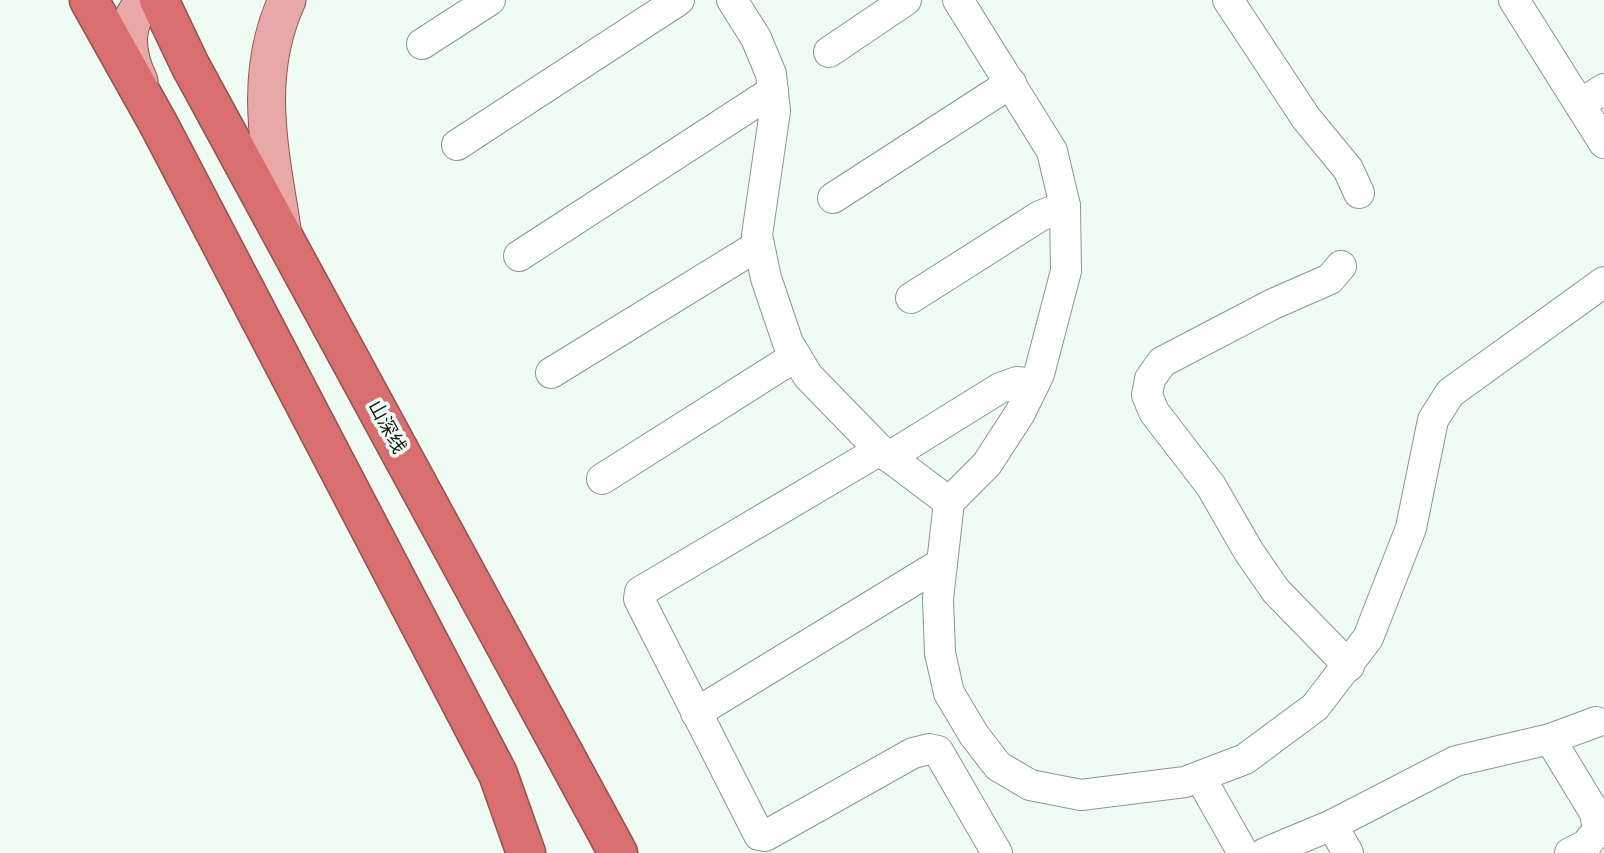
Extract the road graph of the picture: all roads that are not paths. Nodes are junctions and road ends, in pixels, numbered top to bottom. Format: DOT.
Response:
graph roads {
  1 [pos="89,0"];
  2 [pos="149,0"];
  3 [pos="159,0"];
  4 [pos="287,0"];
  5 [pos="490,0"];
  6 [pos="679,0"];
  7 [pos="732,0"];
  8 [pos="906,0"];
  9 [pos="958,0"];
  10 [pos="1228,0"];
  11 [pos="1514,0"];
  12 [pos="422,44"];
  13 [pos="829,52"];
  14 [pos="1011,83"];
  15 [pos="772,91"];
  16 [pos="1592,96"];
  17 [pos="159,125"];
  18 [pos="1604,143"];
  19 [pos="457,145"];
  20 [pos="1359,193"];
  21 [pos="833,198"];
  22 [pos="1065,206"];
  23 [pos="282,230"];
  24 [pos="759,244"];
  25 [pos="519,256"];
  26 [pos="1341,266"];
  27 [pos="1604,282"];
  28 [pos="911,298"];
  29 [pos="796,356"];
  30 [pos="551,373"];
  31 [pos="1034,384"];
  32 [pos="885,453"];
  33 [pos="602,479"];
  34 [pos="949,502"];
  35 [pos="942,563"];
  36 [pos="1349,666"];
  37 [pos="696,713"];
  38 [pos="1596,722"];
  39 [pos="1550,738"];
  40 [pos="1200,777"];
  41 [pos="1332,825"];
  42 [pos="991,851"];
  43 [pos="526,853"];
  44 [pos="618,853"];
  45 [pos="1243,853"];
  46 [pos="1265,853"];
  47 [pos="1348,853"];
  48 [pos="1570,853"];
  1 -- 17 [label="highway"];
  2 -- 17 [label="main road"];
  3 -- 23 [label="highway, 山深线"];
  4 -- 23 [label="main road"];
  5 -- 12 [label="street"];
  6 -- 19 [label="street"];
  7 -- 15 [label="street"];
  8 -- 13 [label="street"];
  9 -- 14 [label="street"];
  10 -- 20 [label="street"];
  11 -- 16 [label="street"];
  14 -- 21 [label="street"];
  14 -- 22 [label="street"];
  15 -- 24 [label="street"];
  15 -- 25 [label="street"];
  16 -- 18 [label="street"];
  17 -- 43 [label="highway"];
  22 -- 28 [label="street"];
  22 -- 31 [label="street"];
  23 -- 44 [label="highway, 山深线"];
  24 -- 29 [label="street"];
  24 -- 30 [label="street"];
  26 -- 36 [label="street"];
  27 -- 36 [label="street"];
  29 -- 32 [label="street"];
  29 -- 33 [label="street"];
  31 -- 32 [label="street"];
  31 -- 34 [label="street"];
  32 -- 34 [label="street"];
  32 -- 37 [label="street"];
  34 -- 35 [label="street"];
  35 -- 37 [label="street"];
  35 -- 40 [label="street"];
  36 -- 40 [label="street"];
  37 -- 42 [label="street"];
  38 -- 39 [label="street"];
  39 -- 41 [label="street"];
  39 -- 48 [label="street"];
  40 -- 45 [label="street"];
  41 -- 46 [label="street"];
  41 -- 47 [label="street"];
}
